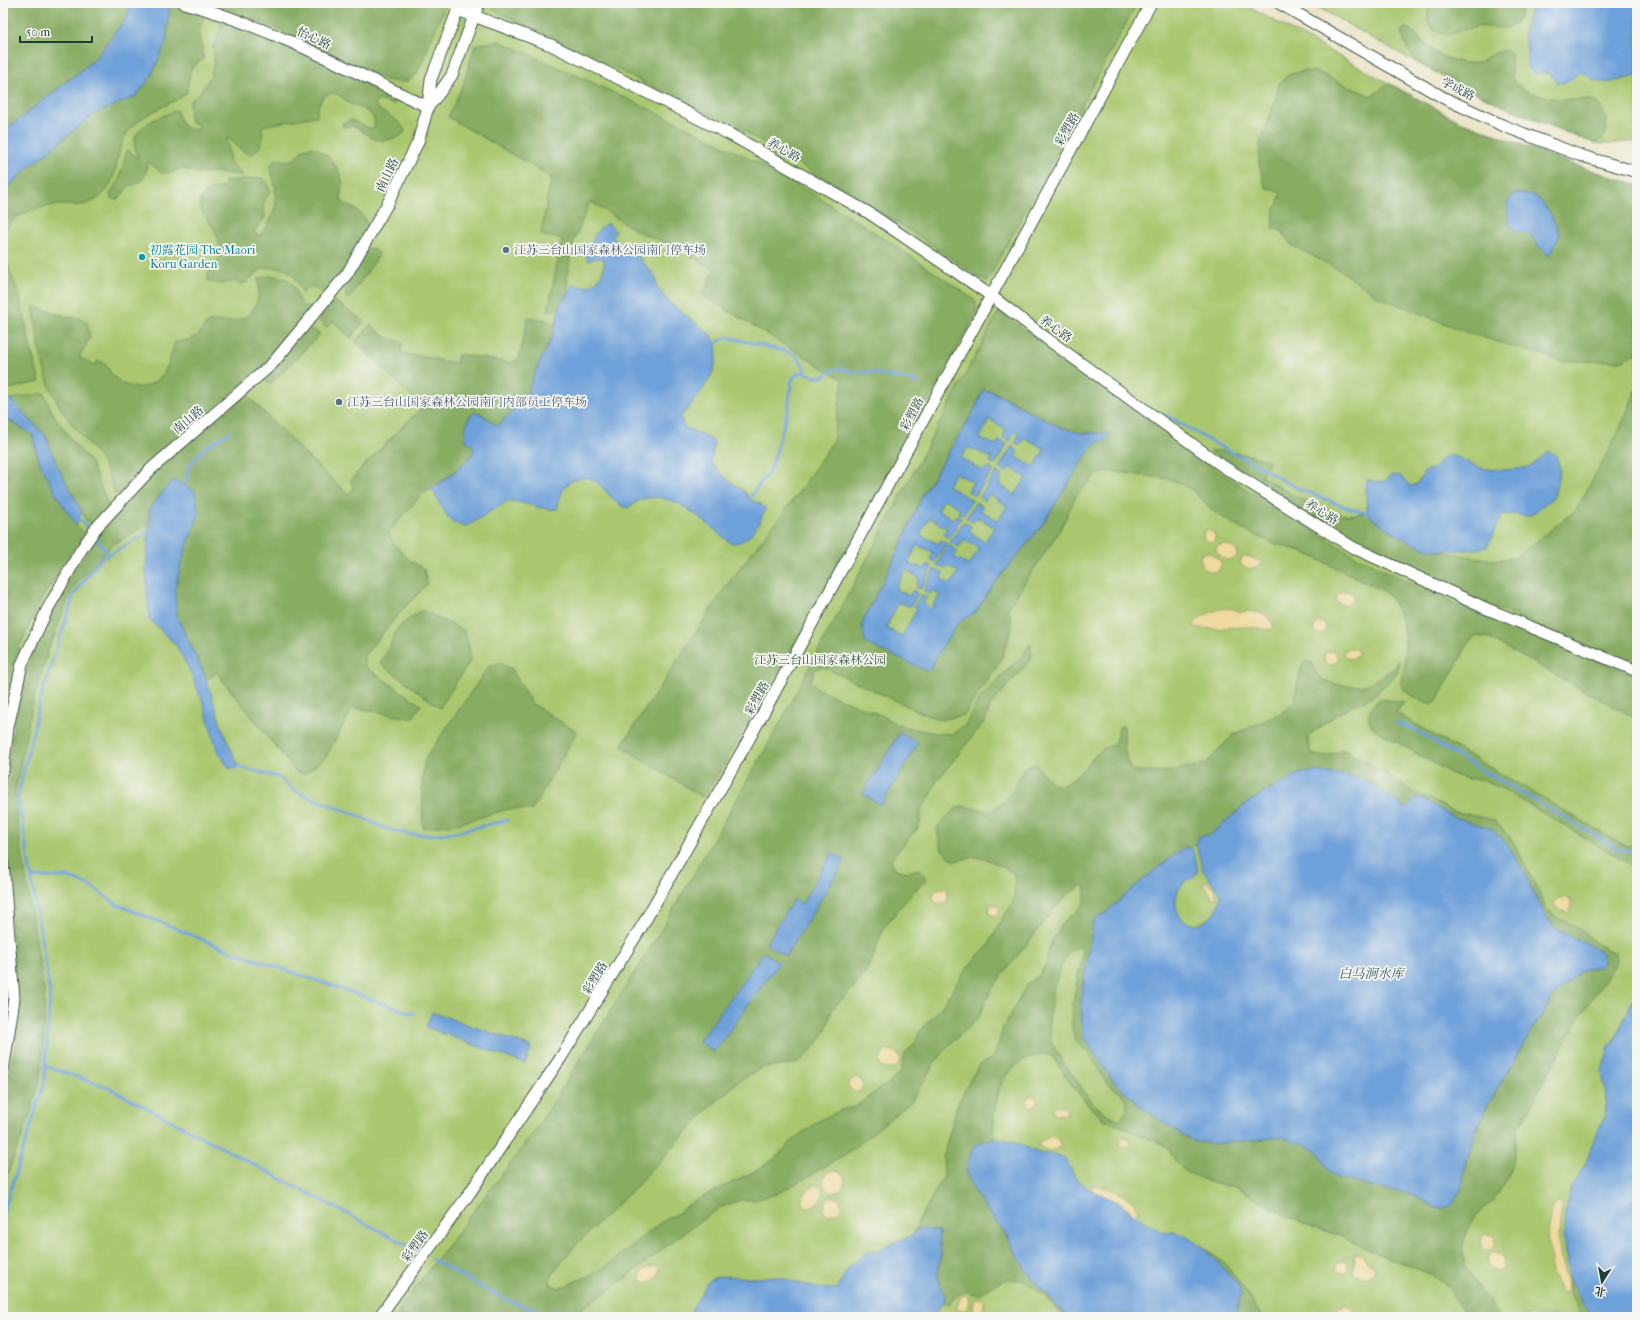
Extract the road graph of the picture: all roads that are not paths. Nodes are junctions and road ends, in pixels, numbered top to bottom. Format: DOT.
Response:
graph roads {
  1 [pos="184,3"];
  2 [pos="479,3"];
  3 [pos="1151,3"];
  4 [pos="1279,3"];
  5 [pos="459,6"];
  6 [pos="474,16"];
  7 [pos="428,107"];
  8 [pos="1637,172"];
  9 [pos="990,295"];
  10 [pos="1637,671"];
  11 [pos="3,770"];
  12 [pos="3,863"];
  13 [pos="3,1071"];
  14 [pos="379,1317"];
  1 -- 7 [label="street, 怡心路"];
  2 -- 6 [label="street, 南山路"];
  3 -- 9 [label="street, 彩塑路"];
  4 -- 8 [label="street, 学成路"];
  5 -- 6 [label="street, 养心路"];
  5 -- 7 [label="street, 南山路"];
  6 -- 7 [label="street, 南山路"];
  6 -- 9 [label="street, 养心路"];
  7 -- 11 [label="street, 南山路"];
  9 -- 10 [label="street, 养心路"];
  9 -- 14 [label="street, 彩塑路"];
  12 -- 13 [label="street"];
}
